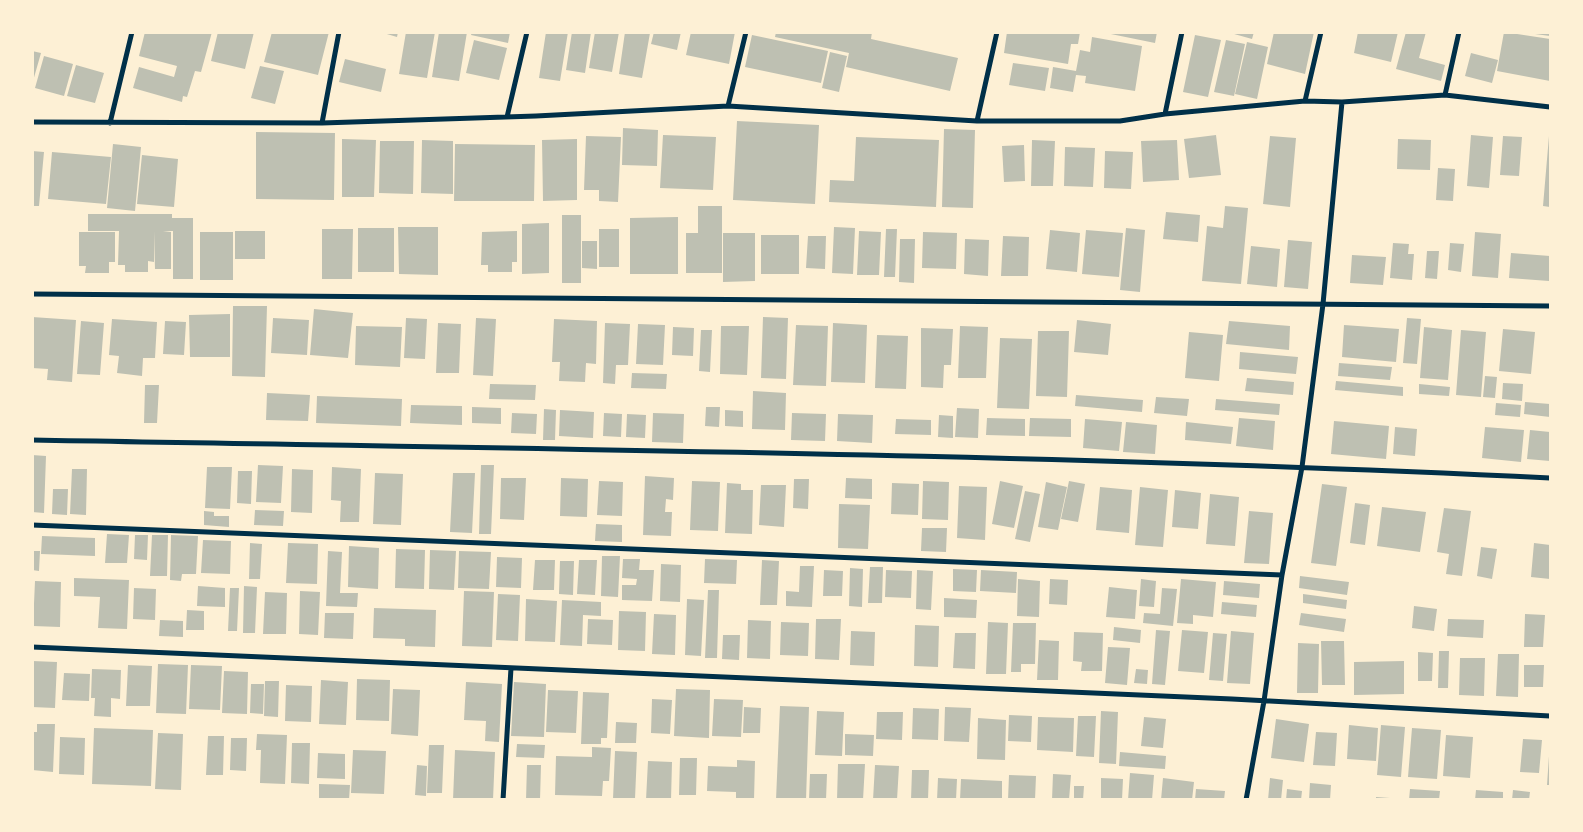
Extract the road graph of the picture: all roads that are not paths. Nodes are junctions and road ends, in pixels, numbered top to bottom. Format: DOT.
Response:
graph roads {
  1 [pos="132,32"];
  2 [pos="339,32"];
  3 [pos="527,32"];
  4 [pos="746,32"];
  5 [pos="996,32"];
  6 [pos="1182,32"];
  7 [pos="1321,32"];
  8 [pos="1459,32"];
  9 [pos="1446,95"];
  10 [pos="1306,101"];
  11 [pos="1342,102"];
  12 [pos="728,106"];
  13 [pos="1550,107"];
  14 [pos="1165,114"];
  15 [pos="506,117"];
  16 [pos="976,121"];
  17 [pos="32,122"];
  18 [pos="110,123"];
  19 [pos="322,123"];
  20 [pos="32,294"];
  21 [pos="1323,304"];
  22 [pos="1550,306"];
  23 [pos="32,440"];
  24 [pos="1302,467"];
  25 [pos="1550,478"];
  26 [pos="32,525"];
  27 [pos="1282,575"];
  28 [pos="32,647"];
  29 [pos="511,668"];
  30 [pos="1264,701"];
  31 [pos="1550,716"];
  32 [pos="503,800"];
  33 [pos="1246,800"];
  1 -- 18 [label="street"];
  2 -- 19 [label="street"];
  3 -- 15 [label="street"];
  4 -- 12 [label="street"];
  5 -- 16 [label="street"];
  6 -- 14 [label="street"];
  7 -- 10 [label="street"];
  8 -- 9 [label="street"];
  9 -- 11 [label="street"];
  9 -- 13 [label="street"];
  10 -- 11 [label="street"];
  10 -- 14 [label="street"];
  11 -- 21 [label="street"];
  12 -- 15 [label="street"];
  12 -- 16 [label="street"];
  14 -- 16 [label="street"];
  15 -- 19 [label="street"];
  17 -- 18 [label="street"];
  18 -- 19 [label="street"];
  20 -- 21 [label="street"];
  21 -- 22 [label="street"];
  21 -- 24 [label="street"];
  23 -- 24 [label="street"];
  24 -- 25 [label="street"];
  24 -- 27 [label="street"];
  26 -- 27 [label="street"];
  27 -- 30 [label="street"];
  28 -- 29 [label="street"];
  29 -- 30 [label="street"];
  29 -- 32 [label="street"];
  30 -- 31 [label="street"];
  30 -- 33 [label="street"];
}
